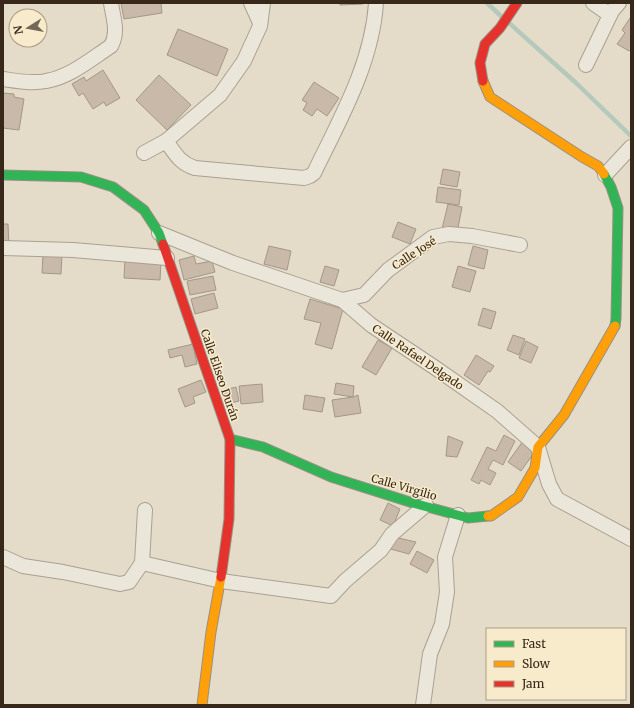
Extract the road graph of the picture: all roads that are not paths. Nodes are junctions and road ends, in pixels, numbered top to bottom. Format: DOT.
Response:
graph roads {
  1 [pos="111,3"];
  2 [pos="251,3"];
  3 [pos="263,3"];
  4 [pos="376,3"];
  5 [pos="517,3"];
  6 [pos="593,3"];
  7 [pos="619,3"];
  8 [pos="610,15"];
  9 [pos="260,26"];
  10 [pos="586,65"];
  11 [pos="3,79"];
  12 [pos="166,140"];
  13 [pos="630,148"];
  14 [pos="144,153"];
  15 [pos="605,175"];
  16 [pos="3,176"];
  17 [pos="159,233"];
  18 [pos="520,245"];
  19 [pos="3,248"];
  20 [pos="167,258"];
  21 [pos="342,300"];
  22 [pos="230,439"];
  23 [pos="538,447"];
  24 [pos="426,505"];
  25 [pos="145,510"];
  26 [pos="458,515"];
  27 [pos="631,539"];
  28 [pos="3,557"];
  29 [pos="142,563"];
  30 [pos="221,580"];
  31 [pos="202,705"];
  32 [pos="423,705"];
  1 -- 11 [label="street"];
  2 -- 9 [label="street"];
  3 -- 9 [label="street"];
  4 -- 12 [label="street"];
  5 -- 15 [label="street"];
  6 -- 8 [label="street"];
  7 -- 8 [label="street"];
  8 -- 10 [label="street"];
  9 -- 12 [label="street"];
  12 -- 14 [label="street"];
  13 -- 15 [label="street"];
  15 -- 23 [label="street"];
  16 -- 17 [label="street, Calle Eliseo Durán"];
  17 -- 20 [label="street, Calle Eliseo Durán"];
  17 -- 21 [label="street, Calle Rafael Delgado"];
  18 -- 21 [label="street, Calle José"];
  19 -- 20 [label="street"];
  20 -- 22 [label="street, Calle Eliseo Durán"];
  21 -- 23 [label="street, Calle Rafael Delgado"];
  22 -- 24 [label="street, Calle Virgilio"];
  22 -- 30 [label="street, Calle Eliseo Durán"];
  23 -- 26 [label="street, Calle Virgilio"];
  23 -- 27 [label="street"];
  24 -- 26 [label="street, Calle Virgilio"];
  24 -- 30 [label="street"];
  25 -- 29 [label="street"];
  26 -- 32 [label="street"];
  28 -- 29 [label="street"];
  29 -- 30 [label="street"];
  30 -- 31 [label="street, Calle Eliseo Durán"];
}
